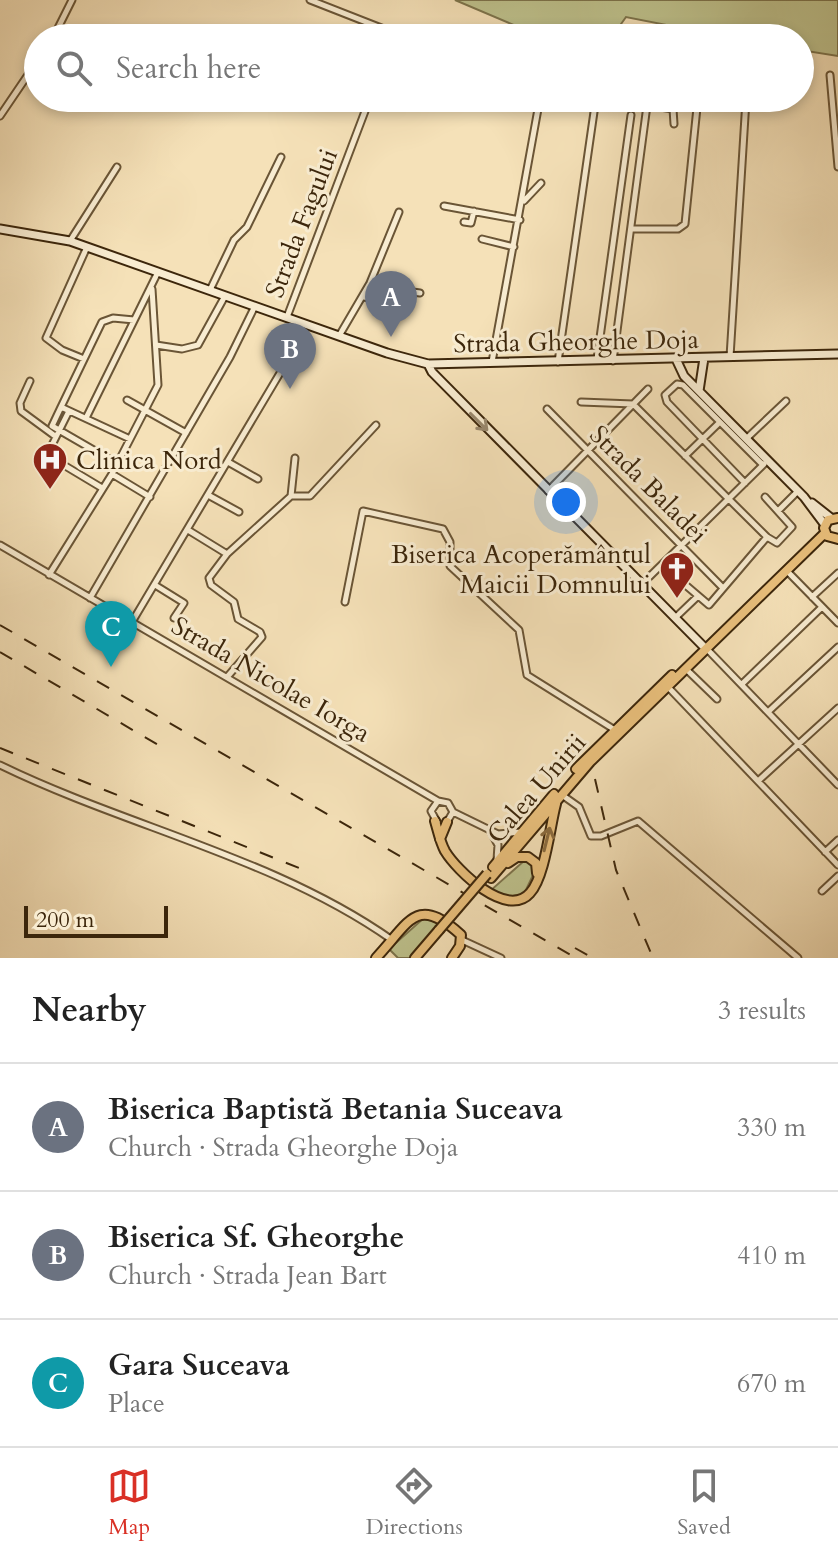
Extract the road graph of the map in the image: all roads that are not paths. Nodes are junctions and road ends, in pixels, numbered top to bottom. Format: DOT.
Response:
graph roads {
  1 [pos="72,0"];
  2 [pos="310,0"];
  3 [pos="60,24"];
  4 [pos="371,24"];
  5 [pos="830,75"];
  6 [pos="24,81"];
  7 [pos="365,112"];
  8 [pos="538,112"];
  9 [pos="594,112"];
  10 [pos="647,112"];
  11 [pos="673,112"];
  12 [pos="696,112"];
  13 [pos="745,112"];
  14 [pos="631,115"];
  15 [pos="0,116"];
  16 [pos="674,124"];
  17 [pos="281,157"];
  18 [pos="117,167"];
  19 [pos="838,167"];
  20 [pos="541,183"];
  21 [pos="524,201"];
  22 [pos="444,206"];
  23 [pos="474,211"];
  24 [pos="399,212"];
  25 [pos="520,220"];
  26 [pos="464,222"];
  27 [pos="0,229"];
  28 [pos="632,229"];
  29 [pos="482,239"];
  30 [pos="70,241"];
  31 [pos="87,247"];
  32 [pos="514,247"];
  33 [pos="158,272"];
  34 [pos="369,286"];
  35 [pos="152,289"];
  36 [pos="210,290"];
  37 [pos="420,293"];
  38 [pos="225,295"];
  39 [pos="364,297"];
  40 [pos="398,304"];
  41 [pos="255,306"];
  42 [pos="287,317"];
  43 [pos="134,320"];
  44 [pos="303,324"];
  45 [pos="339,336"];
  46 [pos="156,345"];
  47 [pos="838,354"];
  48 [pos="730,357"];
  49 [pos="704,358"];
  50 [pos="84,359"];
  51 [pos="676,359"];
  52 [pos="597,361"];
  53 [pos="613,361"];
  54 [pos="558,362"];
  55 [pos="492,363"];
  56 [pos="428,364"];
  57 [pos="30,381"];
  58 [pos="648,389"];
  59 [pos="699,391"];
  60 [pos="127,400"];
  61 [pos="786,401"];
  62 [pos="581,402"];
  63 [pos="633,404"];
  64 [pos="61,407"];
  65 [pos="547,409"];
  66 [pos="146,410"];
  67 [pos="69,411"];
  68 [pos="87,416"];
  69 [pos="720,422"];
  70 [pos="376,425"];
  71 [pos="186,433"];
  72 [pos="57,434"];
  73 [pos="130,439"];
  74 [pos="702,439"];
  75 [pos="746,439"];
  76 [pos="587,450"];
  77 [pos="685,456"];
  78 [pos="295,458"];
  79 [pos="228,462"];
  80 [pos="116,463"];
  81 [pos="765,463"];
  82 [pos="112,474"];
  83 [pos="258,479"];
  84 [pos="745,483"];
  85 [pos="102,488"];
  86 [pos="548,491"];
  87 [pos="801,494"];
  88 [pos="208,495"];
  89 [pos="291,496"];
  90 [pos="150,497"];
  91 [pos="765,497"];
  92 [pos="729,499"];
  93 [pos="778,511"];
  94 [pos="239,512"];
  95 [pos="831,528"];
  96 [pos="188,530"];
  97 [pos="767,537"];
  98 [pos="0,545"];
  99 [pos="681,545"];
  100 [pos="227,554"];
  101 [pos="788,572"];
  102 [pos="838,573"];
  103 [pos="49,575"];
  104 [pos="682,582"];
  105 [pos="642,584"];
  106 [pos="155,585"];
  107 [pos="722,587"];
  108 [pos="697,597"];
  109 [pos="812,597"];
  110 [pos="90,598"];
  111 [pos="345,602"];
  112 [pos="822,607"];
  113 [pos="174,618"];
  114 [pos="675,618"];
  115 [pos="132,622"];
  116 [pos="838,623"];
  117 [pos="838,647"];
  118 [pos="705,648"];
  119 [pos="698,655"];
  120 [pos="686,669"];
  121 [pos="228,676"];
  122 [pos="742,684"];
  123 [pos="668,687"];
  124 [pos="717,699"];
  125 [pos="838,708"];
  126 [pos="768,712"];
  127 [pos="616,731"];
  128 [pos="799,744"];
  129 [pos="0,765"];
  130 [pos="758,781"];
  131 [pos="838,785"];
  132 [pos="420,789"];
  133 [pos="559,797"];
  134 [pos="438,801"];
  135 [pos="432,808"];
  136 [pos="450,818"];
  137 [pos="435,821"];
  138 [pos="490,832"];
  139 [pos="522,832"];
  140 [pos="440,839"];
  141 [pos="838,840"];
  142 [pos="825,852"];
  143 [pos="498,865"];
  144 [pos="838,865"];
  145 [pos="838,876"];
  146 [pos="538,878"];
  147 [pos="822,891"];
  148 [pos="441,932"];
  149 [pos="393,940"];
  150 [pos="462,940"];
  151 [pos="376,958"];
  152 [pos="415,958"];
  153 [pos="422,958"];
  154 [pos="452,958"];
  155 [pos="501,958"];
  156 [pos="798,958"];
  1 -- 3 [label="street"];
  2 -- 4 [label="street"];
  5 -- 19 [label="street"];
  6 -- 15 [label="street"];
  7 -- 42 [label="street, Strada Fagului"];
  8 -- 21 [label="street"];
  9 -- 54 [label="street"];
  10 -- 28 [label="street"];
  11 -- 16 [label="street"];
  12 -- 28 [label="street"];
  13 -- 48 [label="street"];
  14 -- 52 [label="street"];
  17 -- 36 [label="street"];
  18 -- 30 [label="street"];
  20 -- 21 [label="street"];
  21 -- 25 [label="street"];
  22 -- 23 [label="street"];
  23 -- 25 [label="street"];
  23 -- 26 [label="street"];
  24 -- 34 [label="street"];
  25 -- 32 [label="street"];
  27 -- 30 [label="main road, Strada Gheorghe Doja"];
  28 -- 53 [label="street"];
  29 -- 32 [label="street"];
  30 -- 31 [label="main road, Strada Gheorghe Doja"];
  31 -- 33 [label="main road, Strada Gheorghe Doja"];
  31 -- 50 [label="street"];
  32 -- 55 [label="street"];
  33 -- 35 [label="street"];
  33 -- 36 [label="main road, Strada Gheorghe Doja"];
  34 -- 37 [label="street"];
  34 -- 39 [label="street"];
  35 -- 43 [label="street"];
  35 -- 46 [label="street"];
  36 -- 38 [label="main road, Strada Gheorghe Doja"];
  38 -- 41 [label="main road, Strada Gheorghe Doja"];
  38 -- 46 [label="street"];
  39 -- 40 [label="street"];
  39 -- 45 [label="street"];
  41 -- 42 [label="main road, Strada Gheorghe Doja"];
  41 -- 71 [label="street"];
  42 -- 44 [label="main road, Strada Gheorghe Doja"];
  43 -- 50 [label="street"];
  43 -- 68 [label="street"];
  44 -- 45 [label="main road, Strada Gheorghe Doja"];
  44 -- 79 [label="street"];
  45 -- 56 [label="main road, Strada Gheorghe Doja"];
  46 -- 66 [label="street"];
  47 -- 48 [label="main road, Strada Gheorghe Doja"];
  48 -- 49 [label="main road, Strada Gheorghe Doja"];
  49 -- 51 [label="main road, Strada Gheorghe Doja"];
  49 -- 59 [label="main road"];
  50 -- 64 [label="street"];
  51 -- 53 [label="main road, Strada Gheorghe Doja"];
  51 -- 59 [label="main road"];
  52 -- 53 [label="main road, Strada Gheorghe Doja"];
  52 -- 54 [label="main road, Strada Gheorghe Doja"];
  54 -- 55 [label="main road, Strada Gheorghe Doja"];
  55 -- 56 [label="main road, Strada Gheorghe Doja"];
  56 -- 86 [label="main road, one-way"];
  57 -- 72 [label="street"];
  58 -- 63 [label="street"];
  59 -- 75 [label="main road"];
  60 -- 66 [label="street"];
  61 -- 75 [label="street"];
  62 -- 63 [label="street"];
  63 -- 76 [label="street"];
  63 -- 77 [label="street"];
  64 -- 67 [label="street"];
  64 -- 72 [label="street"];
  65 -- 76 [label="street, Strada Baladei"];
  66 -- 71 [label="street"];
  66 -- 73 [label="street"];
  67 -- 68 [label="street"];
  67 -- 72 [label="street"];
  68 -- 73 [label="street"];
  69 -- 74 [label="street"];
  69 -- 74 [label="street"];
  69 -- 81 [label="street"];
  70 -- 89 [label="street"];
  71 -- 90 [label="street"];
  72 -- 80 [label="street"];
  72 -- 85 [label="street"];
  73 -- 80 [label="street"];
  74 -- 77 [label="street"];
  74 -- 84 [label="street"];
  75 -- 81 [label="main road"];
  76 -- 86 [label="street"];
  76 -- 99 [label="street, Strada Baladei"];
  77 -- 92 [label="street"];
  78 -- 89 [label="street"];
  79 -- 83 [label="street"];
  79 -- 88 [label="street"];
  80 -- 82 [label="street"];
  81 -- 84 [label="street"];
  81 -- 87 [label="main road"];
  82 -- 85 [label="street"];
  82 -- 90 [label="street"];
  84 -- 92 [label="street"];
  85 -- 103 [label="street"];
  86 -- 105 [label="main road"];
  87 -- 93 [label="street"];
  87 -- 95 [label="main road"];
  88 -- 94 [label="street"];
  88 -- 96 [label="street"];
  89 -- 100 [label="street"];
  90 -- 110 [label="street"];
  91 -- 93 [label="street"];
  92 -- 97 [label="street"];
  92 -- 99 [label="street"];
  93 -- 97 [label="street"];
  95 -- 101 [label="main road, Calea Unirii"];
  96 -- 100 [label="street"];
  96 -- 106 [label="street"];
  97 -- 107 [label="street"];
  98 -- 103 [label="street, Strada Nicolae Iorga"];
  99 -- 105 [label="street"];
  99 -- 107 [label="street, Strada Baladei"];
  100 -- 121 [label="street"];
  101 -- 109 [label="street"];
  101 -- 118 [label="main road, Calea Unirii"];
  102 -- 109 [label="street"];
  103 -- 110 [label="street, Strada Nicolae Iorga"];
  104 -- 108 [label="street"];
  105 -- 114 [label="main road"];
  106 -- 113 [label="street"];
  106 -- 115 [label="street"];
  107 -- 108 [label="street"];
  108 -- 114 [label="street"];
  109 -- 112 [label="street"];
  110 -- 115 [label="street, Strada Nicolae Iorga"];
  111 -- 127 [label="street"];
  112 -- 116 [label="street"];
  112 -- 122 [label="street"];
  114 -- 118 [label="main road"];
  115 -- 121 [label="street, Strada Nicolae Iorga"];
  117 -- 126 [label="street"];
  118 -- 119 [label="main road, Calea Unirii"];
  118 -- 122 [label="street"];
  119 -- 120 [label="main road, Calea Unirii"];
  119 -- 127 [label="main road, Calea Unirii"];
  120 -- 123 [label="main road, Calea Unirii"];
  120 -- 124 [label="street"];
  121 -- 132 [label="street, Strada Nicolae Iorga"];
  122 -- 126 [label="street"];
  123 -- 127 [label="main road, Calea Unirii"];
  123 -- 130 [label="street"];
  125 -- 128 [label="street"];
  126 -- 128 [label="street"];
  127 -- 133 [label="main road, Calea Unirii"];
  127 -- 139 [label="main road, Calea Unirii"];
  128 -- 130 [label="street"];
  128 -- 131 [label="street"];
  129 -- 149 [label="street"];
  130 -- 142 [label="street"];
  132 -- 134 [label="street, Strada Nicolae Iorga"];
  132 -- 135 [label="street"];
  133 -- 143 [label="main road, Calea Unirii"];
  146 -- 133 [label="main road, one-way"];
  133 -- 156 [label="street"];
  134 -- 135 [label="street"];
  134 -- 136 [label="street, Strada Nicolae Iorga"];
  135 -- 137 [label="street"];
  136 -- 137 [label="street"];
  136 -- 138 [label="street"];
  136 -- 140 [label="main road"];
  137 -- 140 [label="main road"];
  138 -- 139 [label="street"];
  138 -- 143 [label="street"];
  139 -- 143 [label="main road, Calea Unirii"];
  140 -- 146 [label="main road"];
  141 -- 142 [label="street"];
  142 -- 144 [label="street"];
  143 -- 146 [label="main road"];
  143 -- 148 [label="main road, Calea Unirii, bridge"];
  145 -- 147 [label="street"];
  148 -- 152 [label="main road, Calea Unirii"];
  148 -- 153 [label="main road, Calea Unirii"];
  149 -- 150 [label="main road"];
  149 -- 151 [label="main road"];
  150 -- 154 [label="main road"];
  150 -- 155 [label="street"];
}
